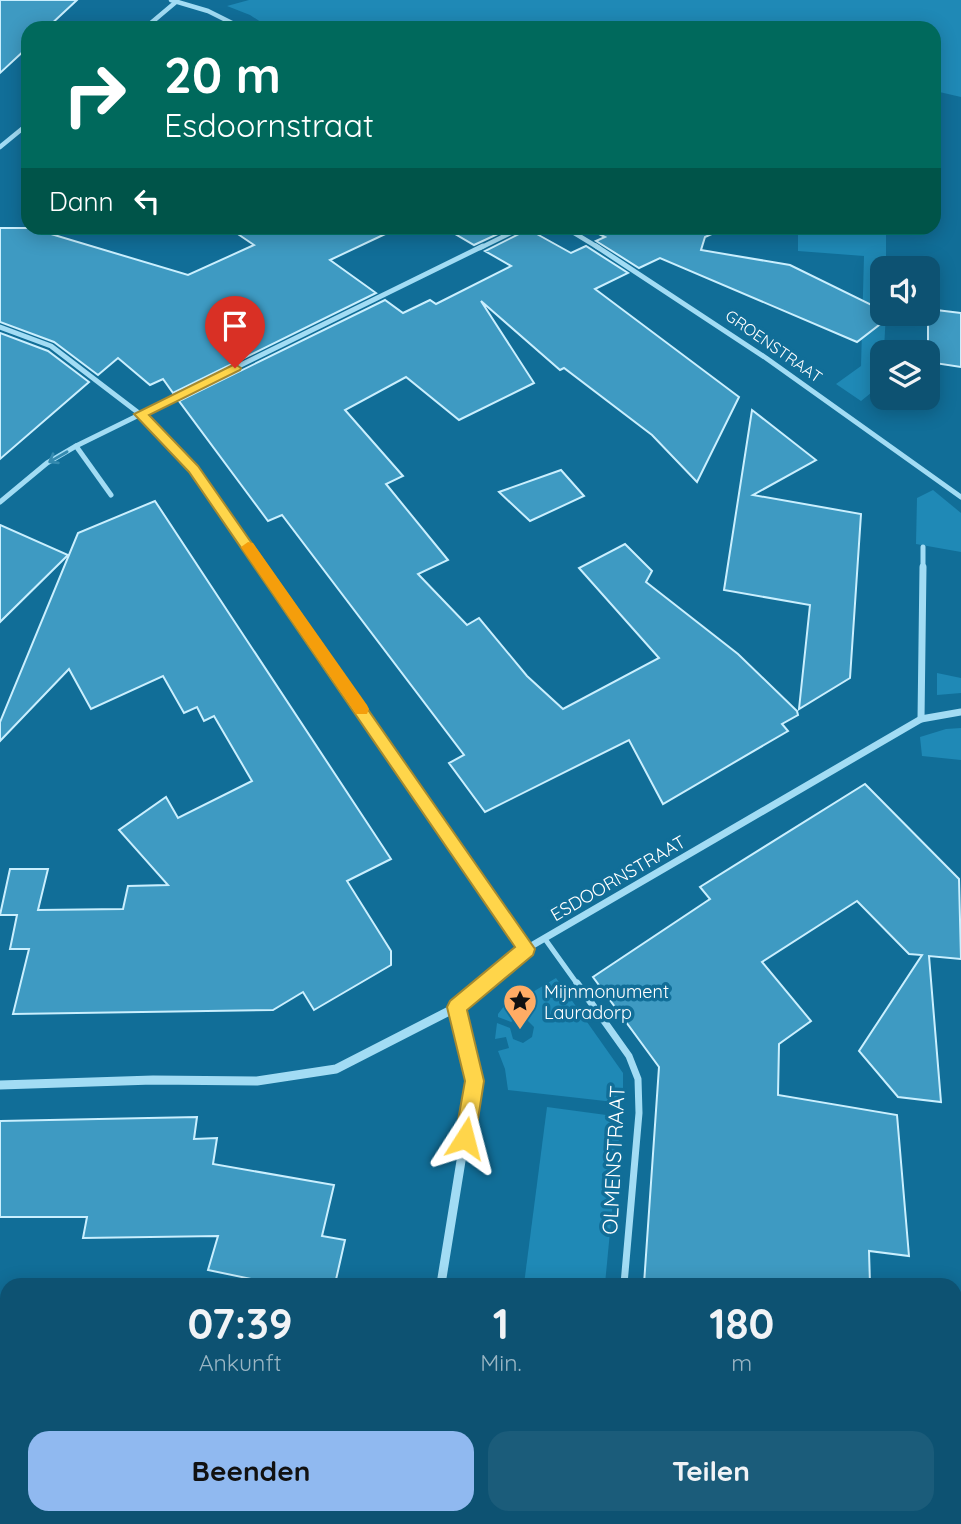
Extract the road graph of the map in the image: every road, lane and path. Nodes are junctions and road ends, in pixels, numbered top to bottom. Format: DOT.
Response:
graph roads {
  1 [pos="174,1"];
  2 [pos="153,21"];
  3 [pos="228,21"];
  4 [pos="21,130"];
  5 [pos="0,147"];
  6 [pos="507,235"];
  7 [pos="578,235"];
  8 [pos="0,327"];
  9 [pos="140,414"];
  10 [pos="76,446"];
  11 [pos="111,495"];
  12 [pos="961,497"];
  13 [pos="0,502"];
  14 [pos="923,547"];
  15 [pos="961,712"];
  16 [pos="921,719"];
  17 [pos="545,939"];
  18 [pos="526,949"];
  19 [pos="457,1007"];
  20 [pos="0,1086"];
  21 [pos="442,1278"];
  22 [pos="625,1278"];
  1 -- 2 [label="street"];
  1 -- 3 [label="street"];
  4 -- 5 [label="street"];
  6 -- 9 [label="street"];
  7 -- 12 [label="street, GROENSTRAAT"];
  8 -- 9 [label="street"];
  9 -- 10 [label="street"];
  9 -- 18 [label="street"];
  10 -- 11 [label="street"];
  10 -- 13 [label="street, one-way"];
  14 -- 16 [label="street"];
  15 -- 16 [label="street, ESDOORNSTRAAT"];
  16 -- 17 [label="street, ESDOORNSTRAAT"];
  17 -- 18 [label="street, ESDOORNSTRAAT"];
  17 -- 22 [label="lane, OLMENSTRAAT"];
  18 -- 19 [label="street, ESDOORNSTRAAT"];
  19 -- 20 [label="street, ESDOORNSTRAAT"];
  19 -- 21 [label="street"];
}
